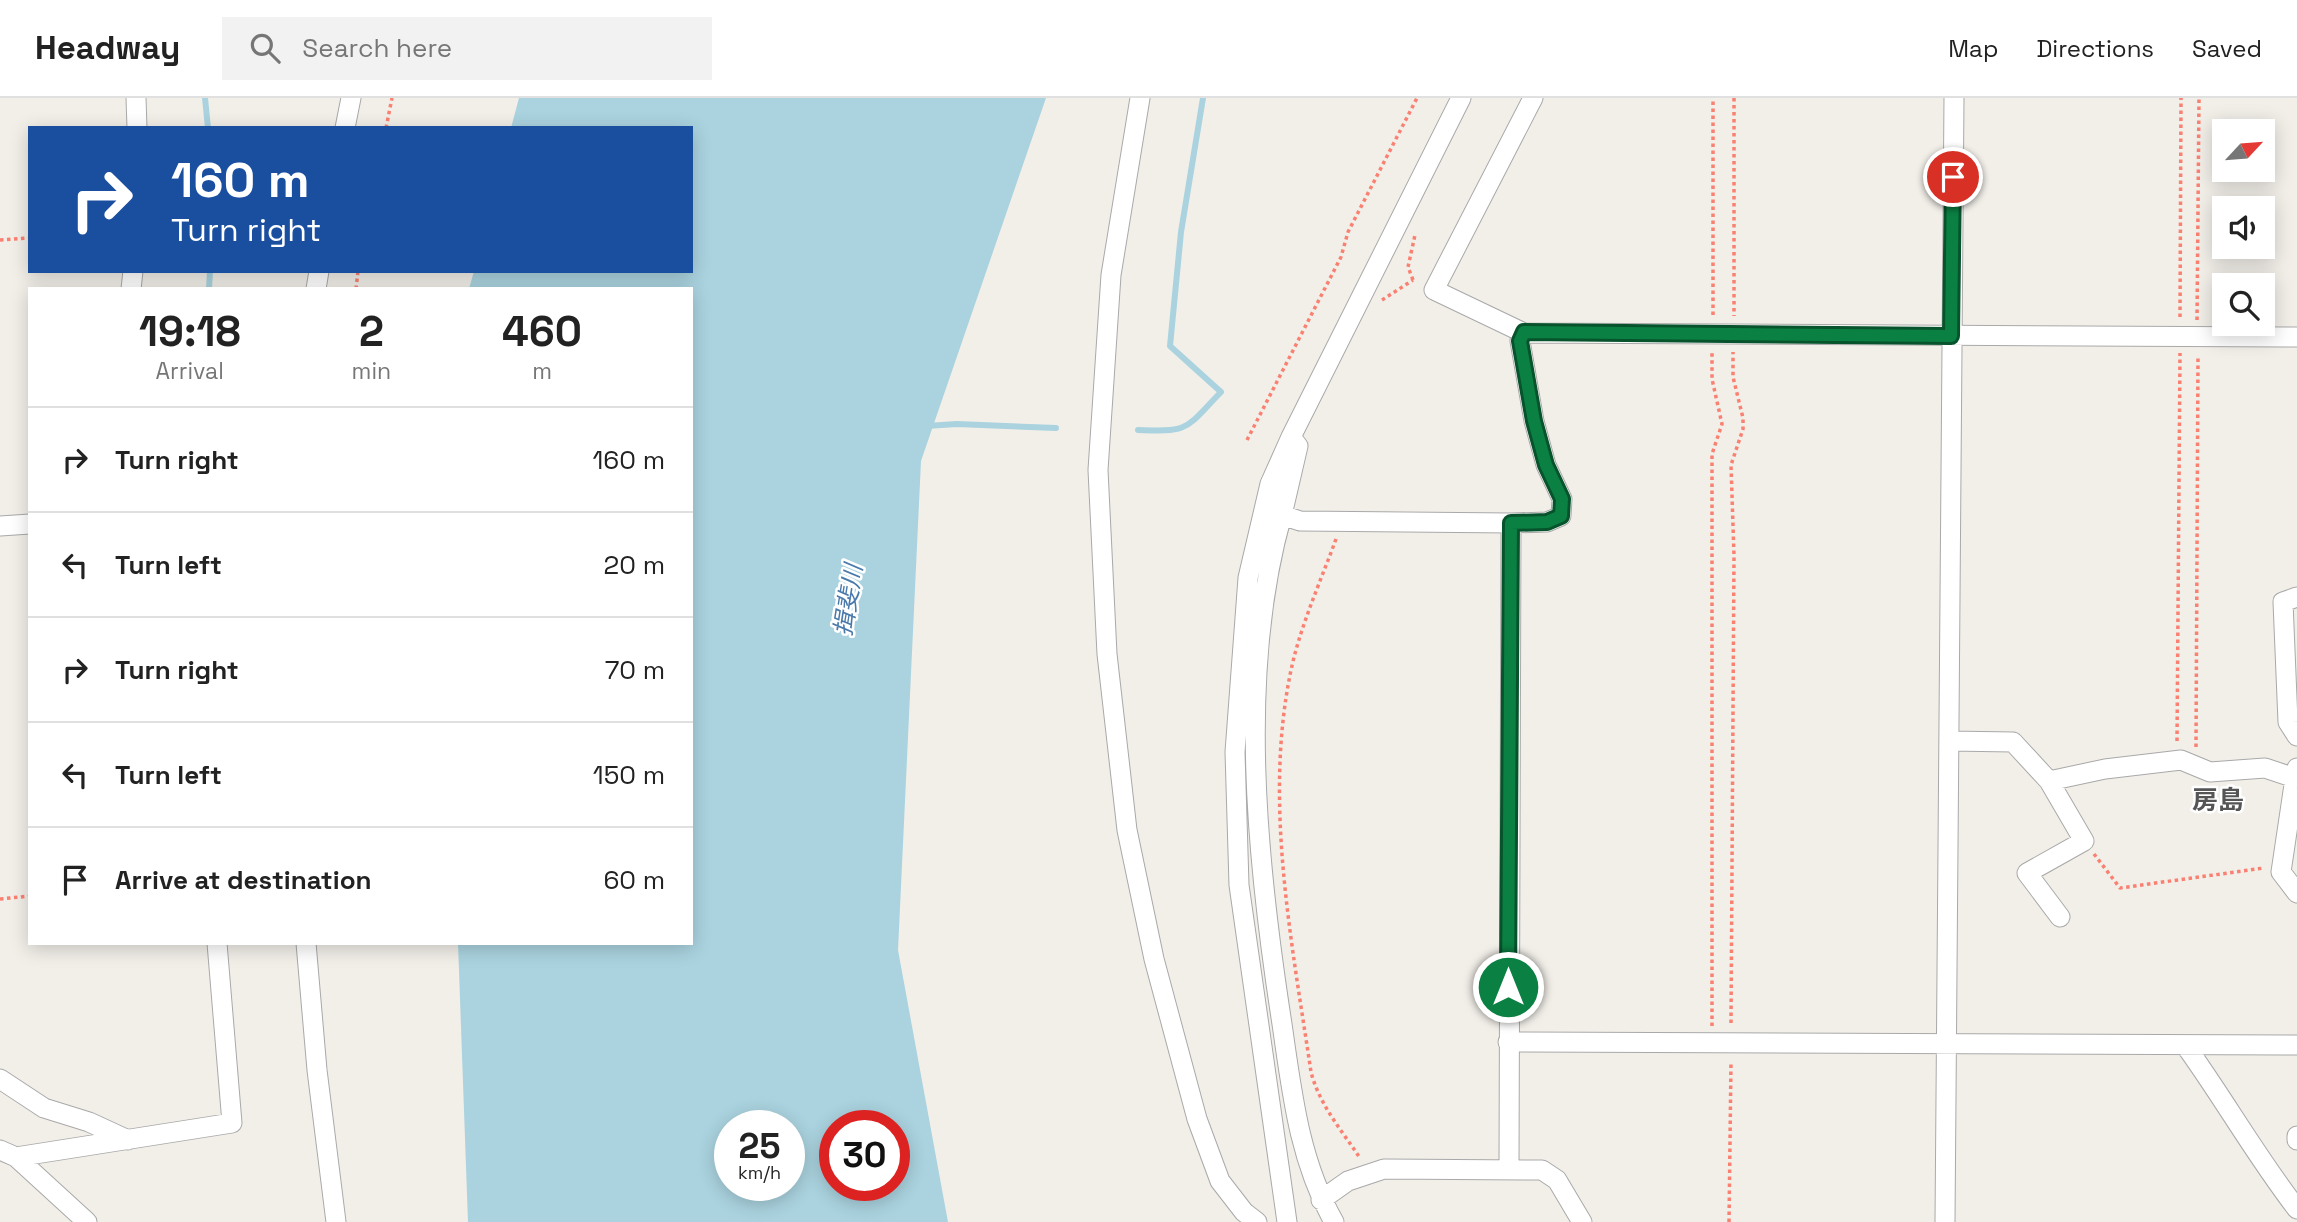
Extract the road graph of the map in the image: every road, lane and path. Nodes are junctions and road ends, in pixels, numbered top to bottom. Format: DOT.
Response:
graph roads {
  1 [pos="136,98"];
  2 [pos="351,98"];
  3 [pos="392,98"];
  4 [pos="1140,98"];
  5 [pos="1417,98"];
  6 [pos="1461,98"];
  7 [pos="1533,98"];
  8 [pos="1713,98"];
  9 [pos="1734,98"];
  10 [pos="1954,98"];
  11 [pos="2181,98"];
  12 [pos="2199,98"];
  13 [pos="137,126"];
  14 [pos="345,126"];
  15 [pos="386,126"];
  16 [pos="28,238"];
  17 [pos="0,240"];
  18 [pos="1436,286"];
  19 [pos="1378,302"];
  20 [pos="1524,332"];
  21 [pos="1713,334"];
  22 [pos="1733,334"];
  23 [pos="1951,336"];
  24 [pos="2189,336"];
  25 [pos="2297,337"];
  26 [pos="1291,437"];
  27 [pos="1247,440"];
  28 [pos="1282,515"];
  29 [pos="1343,521"];
  30 [pos="1511,523"];
  31 [pos="28,524"];
  32 [pos="0,526"];
  33 [pos="2297,597"];
  34 [pos="2297,736"];
  35 [pos="1949,741"];
  36 [pos="2186,763"];
  37 [pos="2296,773"];
  38 [pos="2049,781"];
  39 [pos="2084,841"];
  40 [pos="2282,869"];
  41 [pos="2297,892"];
  42 [pos="28,897"];
  43 [pos="0,899"];
  44 [pos="2060,917"];
  45 [pos="217,945"];
  46 [pos="306,945"];
  47 [pos="1508,1042"];
  48 [pos="1947,1042"];
  49 [pos="1722,1043"];
  50 [pos="2185,1045"];
  51 [pos="2297,1045"];
  52 [pos="0,1079"];
  53 [pos="128,1140"];
  54 [pos="8,1154"];
  55 [pos="1509,1169"];
  56 [pos="1370,1173"];
  57 [pos="1321,1200"];
  58 [pos="2297,1209"];
  59 [pos="87,1222"];
  60 [pos="336,1222"];
  61 [pos="1257,1222"];
  62 [pos="1287,1222"];
  63 [pos="1334,1222"];
  64 [pos="1582,1222"];
  65 [pos="1729,1222"];
  66 [pos="1945,1222"];
  1 -- 13 [label="street"];
  2 -- 14 [label="street"];
  3 -- 15 [label="path"];
  4 -- 61 [label="street"];
  5 -- 27 [label="path"];
  6 -- 26 [label="street"];
  7 -- 18 [label="street"];
  8 -- 21 [label="path"];
  9 -- 22 [label="path"];
  10 -- 23 [label="street"];
  11 -- 24 [label="path"];
  12 -- 24 [label="path"];
  16 -- 17 [label="path"];
  18 -- 19 [label="path"];
  18 -- 20 [label="street"];
  20 -- 21 [label="street"];
  20 -- 30 [label="street"];
  21 -- 22 [label="street"];
  21 -- 49 [label="path"];
  22 -- 23 [label="street"];
  22 -- 49 [label="path"];
  23 -- 24 [label="street"];
  23 -- 35 [label="street"];
  24 -- 25 [label="street"];
  24 -- 36 [label="path"];
  24 -- 36 [label="path"];
  26 -- 28 [label="street"];
  26 -- 62 [label="street"];
  28 -- 29 [label="street"];
  28 -- 57 [label="street"];
  29 -- 30 [label="street"];
  29 -- 56 [label="path"];
  30 -- 47 [label="street"];
  31 -- 32 [label="street"];
  33 -- 34 [label="street"];
  35 -- 38 [label="street"];
  35 -- 48 [label="street"];
  36 -- 37 [label="street"];
  36 -- 38 [label="street"];
  37 -- 40 [label="street"];
  38 -- 39 [label="street"];
  39 -- 40 [label="path"];
  39 -- 44 [label="street"];
  40 -- 41 [label="street"];
  42 -- 43 [label="path"];
  45 -- 53 [label="street"];
  46 -- 60 [label="street"];
  47 -- 49 [label="street"];
  47 -- 55 [label="street"];
  48 -- 49 [label="street"];
  48 -- 50 [label="street"];
  48 -- 66 [label="street"];
  49 -- 65 [label="path"];
  50 -- 51 [label="street"];
  50 -- 58 [label="street"];
  52 -- 53 [label="street"];
  53 -- 54 [label="street"];
  54 -- 59 [label="street"];
  55 -- 56 [label="street"];
  55 -- 64 [label="street"];
  56 -- 57 [label="street"];
  57 -- 63 [label="street"];
}
